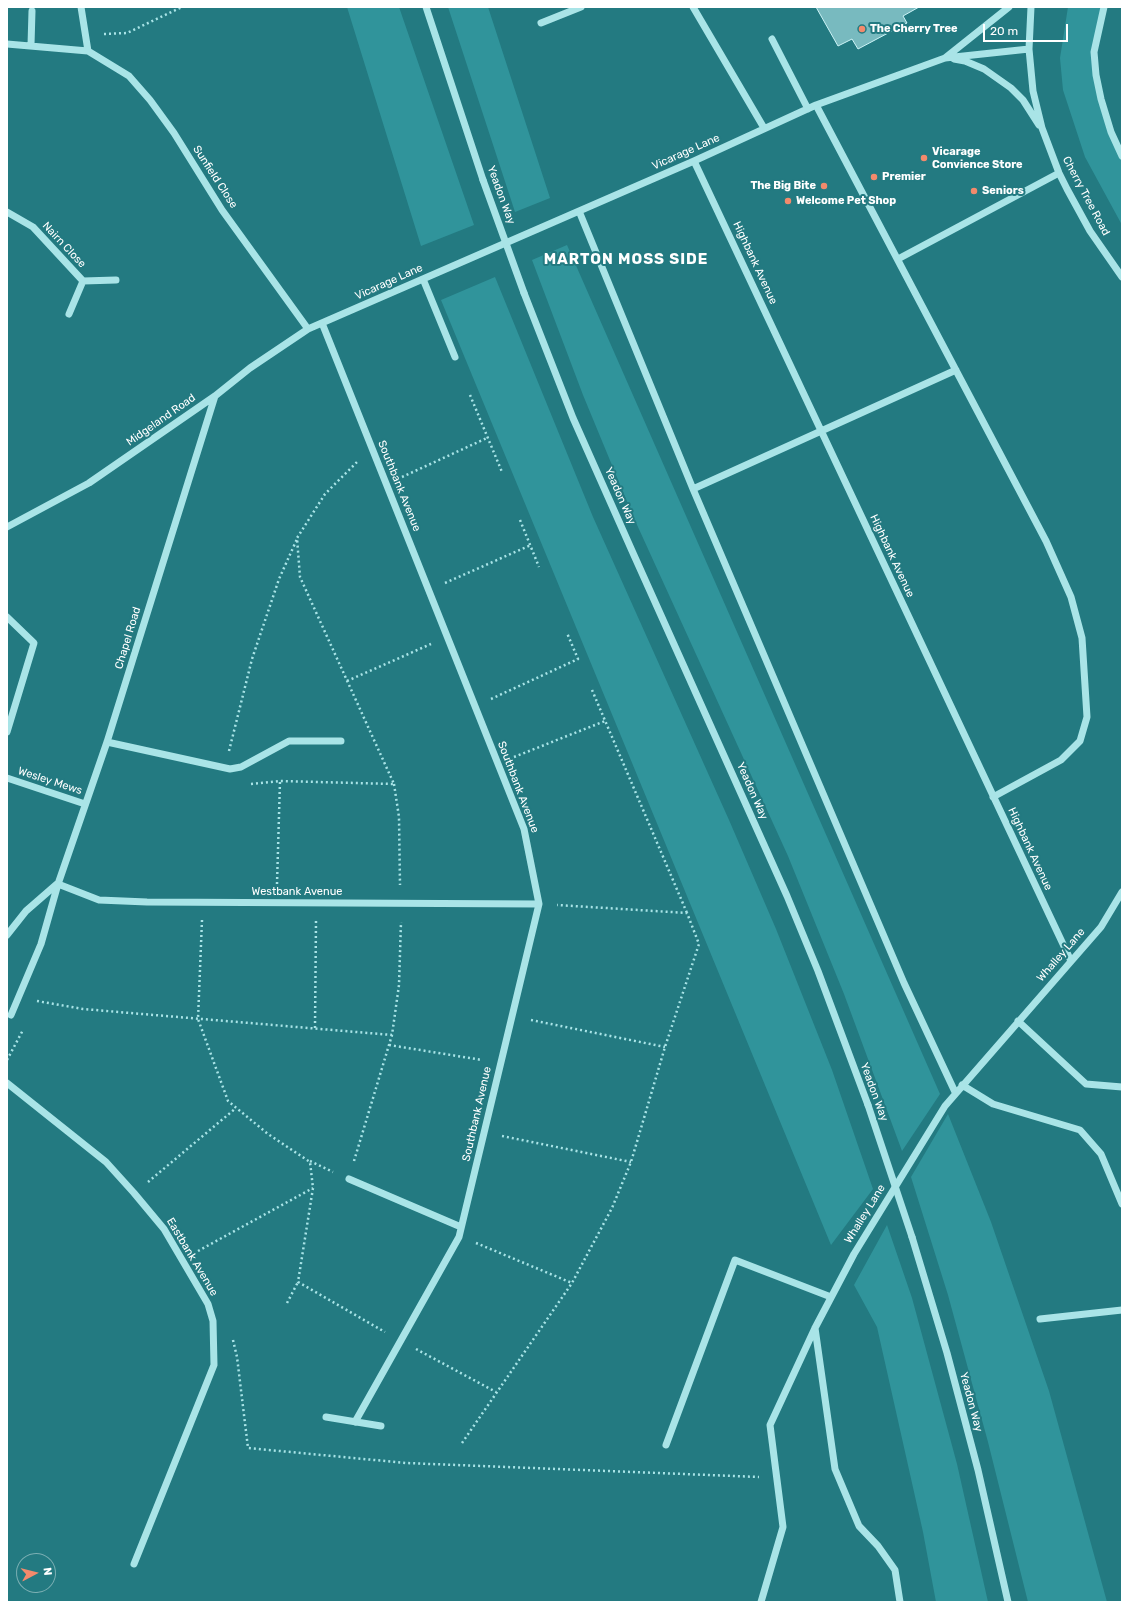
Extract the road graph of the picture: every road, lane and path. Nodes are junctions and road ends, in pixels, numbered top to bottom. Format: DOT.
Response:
graph roads {
  1 [pos="81,7"];
  2 [pos="182,7"];
  3 [pos="426,7"];
  4 [pos="580,7"];
  5 [pos="693,7"];
  6 [pos="1009,7"];
  7 [pos="1030,7"];
  8 [pos="1104,7"];
  9 [pos="32,11"];
  10 [pos="541,23"];
  11 [pos="86,36"];
  12 [pos="772,39"];
  13 [pos="7,44"];
  14 [pos="31,45"];
  15 [pos="1029,49"];
  16 [pos="88,51"];
  17 [pos="945,58"];
  18 [pos="816,105"];
  19 [pos="808,108"];
  20 [pos="764,128"];
  21 [pos="1042,128"];
  22 [pos="1122,156"];
  23 [pos="694,161"];
  24 [pos="1058,173"];
  25 [pos="579,211"];
  26 [pos="7,212"];
  27 [pos="898,259"];
  28 [pos="1122,277"];
  29 [pos="423,279"];
  30 [pos="116,280"];
  31 [pos="83,282"];
  32 [pos="69,314"];
  33 [pos="322,323"];
  34 [pos="308,329"];
  35 [pos="454,357"];
  36 [pos="956,370"];
  37 [pos="470,395"];
  38 [pos="215,396"];
  39 [pos="822,431"];
  40 [pos="487,438"];
  41 [pos="372,448"];
  42 [pos="502,472"];
  43 [pos="387,484"];
  44 [pos="693,489"];
  45 [pos="520,520"];
  46 [pos="7,527"];
  47 [pos="297,538"];
  48 [pos="531,545"];
  49 [pos="539,567"];
  50 [pos="429,590"];
  51 [pos="7,617"];
  52 [pos="567,633"];
  53 [pos="448,637"];
  54 [pos="347,681"];
  55 [pos="592,690"];
  56 [pos="475,706"];
  57 [pos="605,721"];
  58 [pos="7,732"];
  59 [pos="341,741"];
  60 [pos="108,742"];
  61 [pos="498,763"];
  62 [pos="225,767"];
  63 [pos="7,778"];
  64 [pos="280,782"];
  65 [pos="247,784"];
  66 [pos="394,784"];
  67 [pos="993,797"];
  68 [pos="85,804"];
  69 [pos="58,884"];
  70 [pos="1122,892"];
  71 [pos="316,902"];
  72 [pos="400,902"];
  73 [pos="202,903"];
  74 [pos="276,903"];
  75 [pos="539,904"];
  76 [pos="687,913"];
  77 [pos="7,935"];
  78 [pos="1071,961"];
  79 [pos="19,998"];
  80 [pos="11,1015"];
  81 [pos="512,1016"];
  82 [pos="198,1019"];
  83 [pos="1018,1021"];
  84 [pos="315,1028"];
  85 [pos="392,1036"];
  86 [pos="389,1045"];
  87 [pos="665,1047"];
  88 [pos="500,1063"];
  89 [pos="7,1083"];
  90 [pos="962,1085"];
  91 [pos="1122,1087"];
  92 [pos="955,1092"];
  93 [pos="236,1108"];
  94 [pos="484,1132"];
  95 [pos="306,1160"];
  96 [pos="631,1162"];
  97 [pos="349,1179"];
  98 [pos="1119,1187"];
  99 [pos="313,1188"];
  100 [pos="134,1193"];
  101 [pos="1122,1204"];
  102 [pos="461,1226"];
  103 [pos="459,1237"];
  104 [pos="182,1260"];
  105 [pos="298,1282"];
  106 [pos="572,1282"];
  107 [pos="831,1297"];
  108 [pos="287,1303"];
  109 [pos="1122,1310"];
  110 [pos="1040,1319"];
  111 [pos="213,1322"];
  112 [pos="814,1328"];
  113 [pos="400,1340"];
  114 [pos="496,1392"];
  115 [pos="326,1417"];
  116 [pos="355,1422"];
  117 [pos="381,1426"];
  118 [pos="462,1443"];
  119 [pos="666,1445"];
  120 [pos="777,1478"];
  121 [pos="134,1564"];
  122 [pos="761,1602"];
  123 [pos="900,1602"];
  124 [pos="1008,1602"];
  1 -- 11 [label="street"];
  2 -- 11 [label="path"];
  3 -- 124 [label="street, Yeadon Way, bridge"];
  4 -- 10 [label="street"];
  5 -- 20 [label="street"];
  6 -- 17 [label="street"];
  7 -- 15 [label="street"];
  8 -- 22 [label="street"];
  9 -- 14 [label="street"];
  11 -- 16 [label="street"];
  12 -- 19 [label="street"];
  13 -- 14 [label="street"];
  14 -- 16 [label="street"];
  15 -- 17 [label="street, Vicarage Lane"];
  15 -- 21 [label="street, Cherry Tree Road"];
  16 -- 34 [label="street, Sunfield Close"];
  17 -- 18 [label="street, Vicarage Lane"];
  17 -- 21 [label="street"];
  18 -- 19 [label="street, Vicarage Lane"];
  18 -- 27 [label="street"];
  19 -- 20 [label="street, Vicarage Lane"];
  20 -- 23 [label="street, Vicarage Lane"];
  21 -- 24 [label="street, Cherry Tree Road"];
  23 -- 25 [label="street, Vicarage Lane"];
  23 -- 39 [label="street, Highbank Avenue"];
  24 -- 27 [label="street"];
  24 -- 28 [label="street, Cherry Tree Road"];
  25 -- 29 [label="street, Vicarage Lane"];
  25 -- 44 [label="street"];
  26 -- 31 [label="street, Nairn Close"];
  27 -- 36 [label="street"];
  29 -- 33 [label="street, Vicarage Lane"];
  29 -- 35 [label="street"];
  30 -- 31 [label="street, Nairn Close"];
  31 -- 32 [label="street, Nairn Close"];
  33 -- 34 [label="street, Midgeland Road"];
  33 -- 41 [label="street, Southbank Avenue"];
  34 -- 38 [label="street, Midgeland Road"];
  36 -- 39 [label="street"];
  36 -- 67 [label="street"];
  37 -- 40 [label="path"];
  38 -- 46 [label="street, Midgeland Road"];
  38 -- 60 [label="street, Chapel Road"];
  39 -- 44 [label="street"];
  39 -- 67 [label="street, Highbank Avenue"];
  40 -- 42 [label="path"];
  40 -- 43 [label="path"];
  41 -- 43 [label="street, Southbank Avenue"];
  41 -- 47 [label="path"];
  43 -- 50 [label="street, Southbank Avenue"];
  44 -- 92 [label="street"];
  45 -- 48 [label="path"];
  47 -- 54 [label="path"];
  47 -- 62 [label="path"];
  48 -- 49 [label="path"];
  48 -- 50 [label="path"];
  50 -- 53 [label="street, Southbank Avenue"];
  51 -- 58 [label="street"];
  52 -- 56 [label="path"];
  53 -- 54 [label="path"];
  53 -- 56 [label="street, Southbank Avenue"];
  54 -- 66 [label="path"];
  55 -- 57 [label="path"];
  56 -- 61 [label="street, Southbank Avenue"];
  57 -- 61 [label="path"];
  57 -- 76 [label="path"];
  59 -- 62 [label="street"];
  60 -- 62 [label="street"];
  60 -- 68 [label="street, Chapel Road"];
  61 -- 75 [label="street, Southbank Avenue"];
  63 -- 68 [label="street, Wesley Mews"];
  64 -- 65 [label="path"];
  64 -- 66 [label="path"];
  64 -- 74 [label="path"];
  66 -- 72 [label="path"];
  67 -- 78 [label="street, Highbank Avenue"];
  68 -- 69 [label="street, Chapel Road"];
  69 -- 73 [label="street, Westbank Avenue"];
  69 -- 77 [label="street"];
  69 -- 79 [label="street, Chapel Road"];
  70 -- 78 [label="street, Whalley Lane"];
  71 -- 72 [label="street, Westbank Avenue"];
  71 -- 74 [label="street, Westbank Avenue"];
  71 -- 84 [label="path"];
  72 -- 75 [label="street, Westbank Avenue"];
  72 -- 85 [label="path"];
  73 -- 74 [label="street, Westbank Avenue"];
  73 -- 82 [label="path"];
  75 -- 76 [label="path"];
  75 -- 81 [label="street, Southbank Avenue"];
  76 -- 87 [label="path"];
  78 -- 83 [label="street, Whalley Lane"];
  79 -- 80 [label="street, Chapel Road"];
  79 -- 82 [label="path"];
  81 -- 87 [label="path"];
  81 -- 88 [label="street, Southbank Avenue"];
  82 -- 84 [label="path"];
  82 -- 93 [label="path"];
  83 -- 90 [label="street, Whalley Lane"];
  83 -- 91 [label="street"];
  84 -- 85 [label="path"];
  85 -- 86 [label="path"];
  86 -- 88 [label="path"];
  86 -- 97 [label="path"];
  87 -- 96 [label="path"];
  88 -- 94 [label="street, Southbank Avenue"];
  89 -- 100 [label="street, Eastbank Avenue"];
  90 -- 92 [label="street, Whalley Lane"];
  90 -- 98 [label="street"];
  92 -- 107 [label="street, Whalley Lane"];
  93 -- 95 [label="path"];
  93 -- 100 [label="path"];
  94 -- 96 [label="path"];
  94 -- 102 [label="street, Southbank Avenue"];
  95 -- 97 [label="path"];
  95 -- 99 [label="path"];
  96 -- 106 [label="path"];
  97 -- 102 [label="street"];
  98 -- 101 [label="street"];
  99 -- 104 [label="path"];
  99 -- 105 [label="path"];
  100 -- 104 [label="street, Eastbank Avenue"];
  102 -- 103 [label="street, Southbank Avenue"];
  103 -- 106 [label="path"];
  103 -- 113 [label="street, Southbank Avenue"];
  104 -- 111 [label="street, Eastbank Avenue"];
  105 -- 108 [label="path"];
  105 -- 113 [label="path"];
  106 -- 114 [label="path"];
  107 -- 112 [label="street, Whalley Lane"];
  107 -- 119 [label="street"];
  109 -- 110 [label="street"];
  111 -- 120 [label="path"];
  111 -- 121 [label="street, Eastbank Avenue"];
  112 -- 120 [label="street, Whalley Lane"];
  112 -- 123 [label="street"];
  113 -- 114 [label="path"];
  113 -- 116 [label="street, Southbank Avenue"];
  114 -- 118 [label="path"];
  115 -- 116 [label="street"];
  116 -- 117 [label="street"];
  120 -- 122 [label="street, Whalley Lane"];
}
